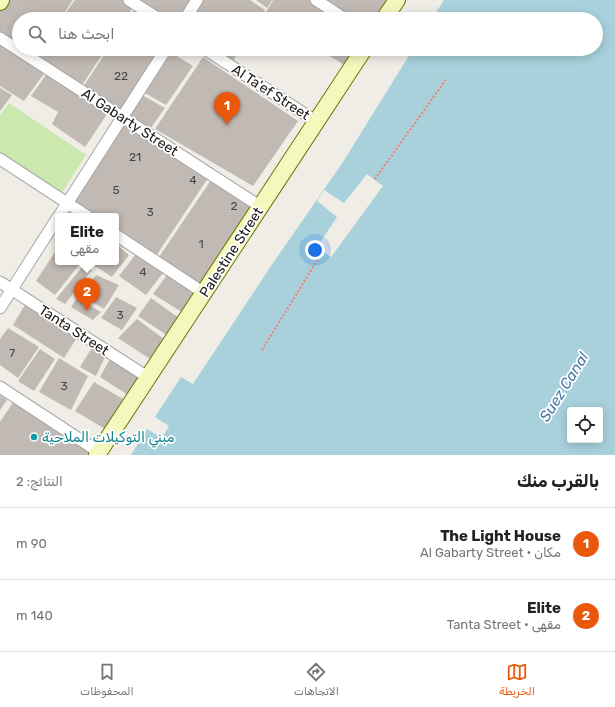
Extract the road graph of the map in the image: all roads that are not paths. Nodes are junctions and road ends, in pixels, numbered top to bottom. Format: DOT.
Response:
graph roads {
  1 [pos="129,0"];
  2 [pos="197,0"];
  3 [pos="316,0"];
  4 [pos="397,0"];
  5 [pos="148,12"];
  6 [pos="189,12"];
  7 [pos="334,12"];
  8 [pos="389,12"];
  9 [pos="0,38"];
  10 [pos="12,46"];
  11 [pos="28,56"];
  12 [pos="161,56"];
  13 [pos="216,56"];
  14 [pos="359,56"];
  15 [pos="122,117"];
  16 [pos="317,122"];
  17 [pos="0,159"];
  18 [pos="67,203"];
  19 [pos="261,207"];
  20 [pos="61,213"];
  21 [pos="82,213"];
  22 [pos="55,222"];
  23 [pos="119,237"];
  24 [pos="0,282"];
  25 [pos="12,290"];
  26 [pos="204,293"];
  27 [pos="0,308"];
  28 [pos="148,378"];
  29 [pos="0,388"];
  30 [pos="98,453"];
  1 -- 5 [label="street"];
  2 -- 6 [label="street"];
  3 -- 7 [label="street"];
  4 -- 8 [label="street"];
  9 -- 10 [label="street, Al Gabarty Street"];
  11 -- 15 [label="street, Al Gabarty Street"];
  12 -- 15 [label="street"];
  13 -- 16 [label="street, Al Ta'ef Street"];
  14 -- 16 [label="street, Palestine Street"];
  15 -- 18 [label="street"];
  15 -- 19 [label="street, Al Gabarty Street"];
  16 -- 19 [label="street, Palestine Street"];
  17 -- 18 [label="street"];
  18 -- 20 [label="street"];
  18 -- 21 [label="street"];
  19 -- 26 [label="street, Palestine Street"];
  22 -- 25 [label="street"];
  23 -- 26 [label="street"];
  24 -- 25 [label="street, Tanta Street"];
  25 -- 27 [label="street"];
  25 -- 28 [label="street, Tanta Street"];
  26 -- 28 [label="street, Palestine Street"];
  28 -- 30 [label="street, Palestine Street"];
  29 -- 30 [label="street"];
}
